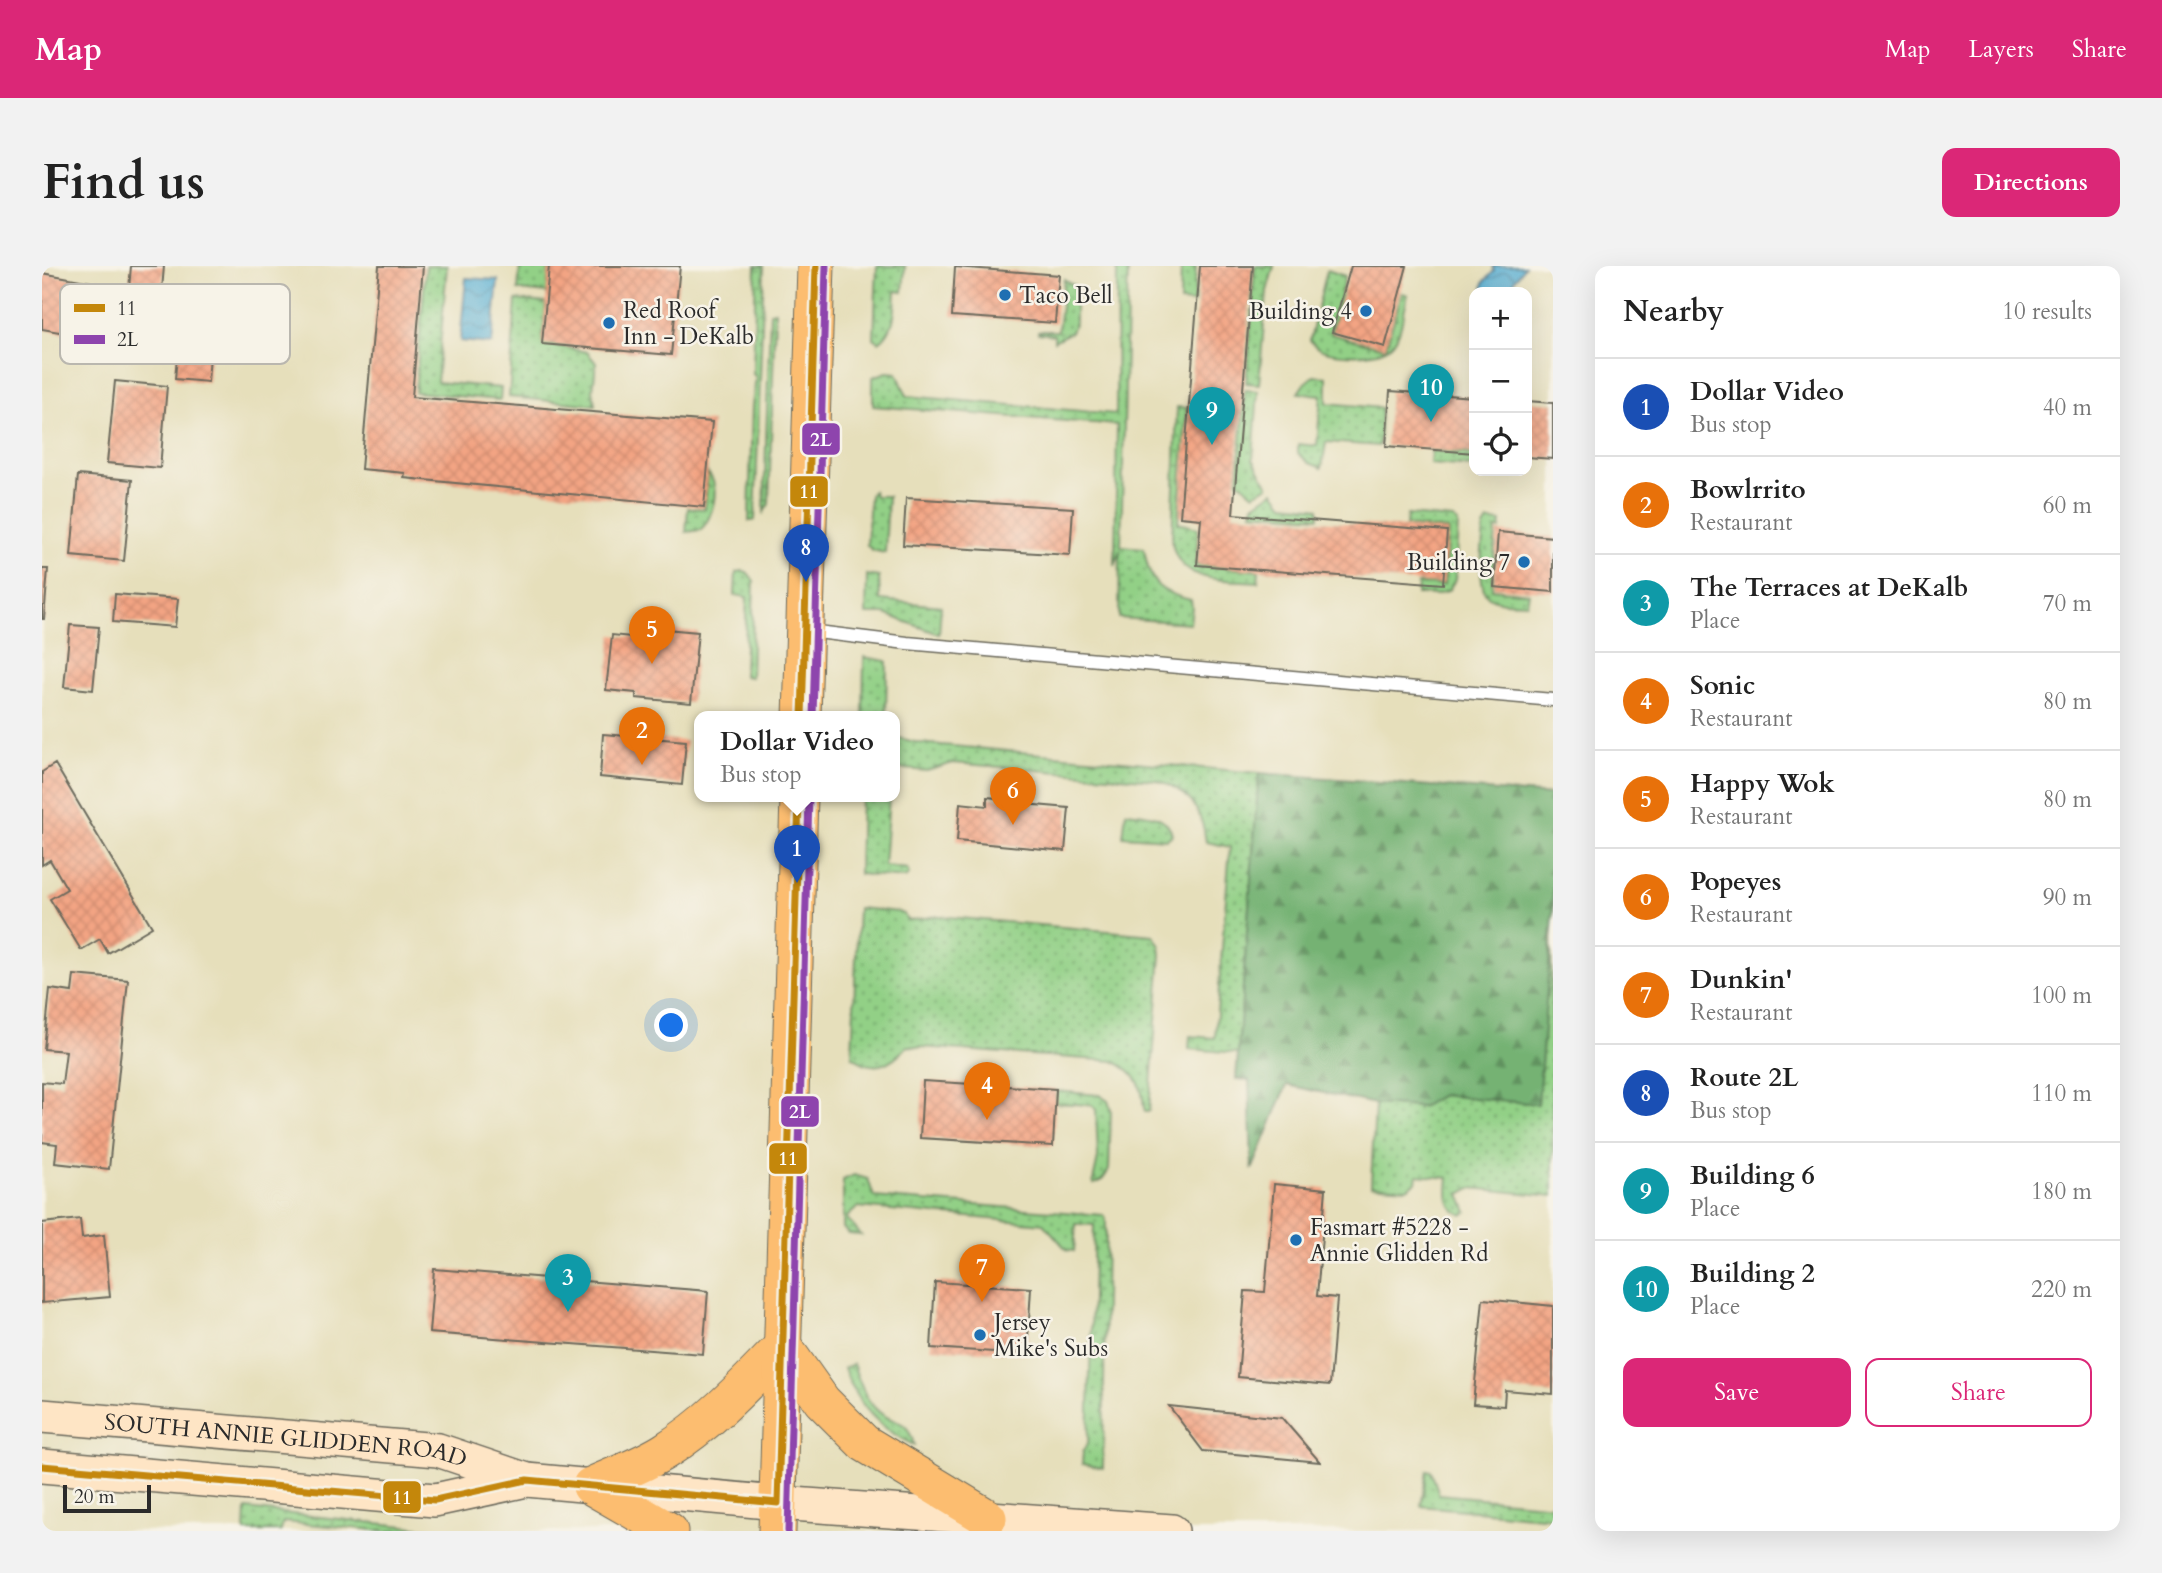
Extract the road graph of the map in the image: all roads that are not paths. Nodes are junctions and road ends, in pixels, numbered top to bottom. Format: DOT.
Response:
graph roads {
  1 [pos="816,266"];
  2 [pos="805,631"];
  3 [pos="1553,700"];
  4 [pos="802,711"];
  5 [pos="799,802"];
  6 [pos="783,1346"];
  7 [pos="42,1416"];
  8 [pos="42,1465"];
  9 [pos="527,1480"];
  10 [pos="591,1486"];
  11 [pos="777,1517"];
  12 [pos="974,1525"];
  13 [pos="669,1531"];
  14 [pos="1171,1531"];
  1 -- 2 [label="main road"];
  2 -- 3 [label="lane"];
  2 -- 4 [label="main road"];
  5 -- 6 [label="main road"];
  6 -- 10 [label="main road"];
  6 -- 11 [label="main road"];
  6 -- 12 [label="main road"];
  7 -- 9 [label="main road, SOUTH ANNIE GLIDDEN ROAD"];
  8 -- 9 [label="main road, SOUTH ANNIE GLIDDEN ROAD"];
  9 -- 10 [label="main road, SOUTH ANNIE GLIDDEN ROAD"];
  10 -- 11 [label="main road, SOUTH ANNIE GLIDDEN ROAD"];
  10 -- 13 [label="main road"];
  11 -- 12 [label="main road, SOUTH ANNIE GLIDDEN ROAD"];
  12 -- 14 [label="main road, SOUTH ANNIE GLIDDEN ROAD"];
}
